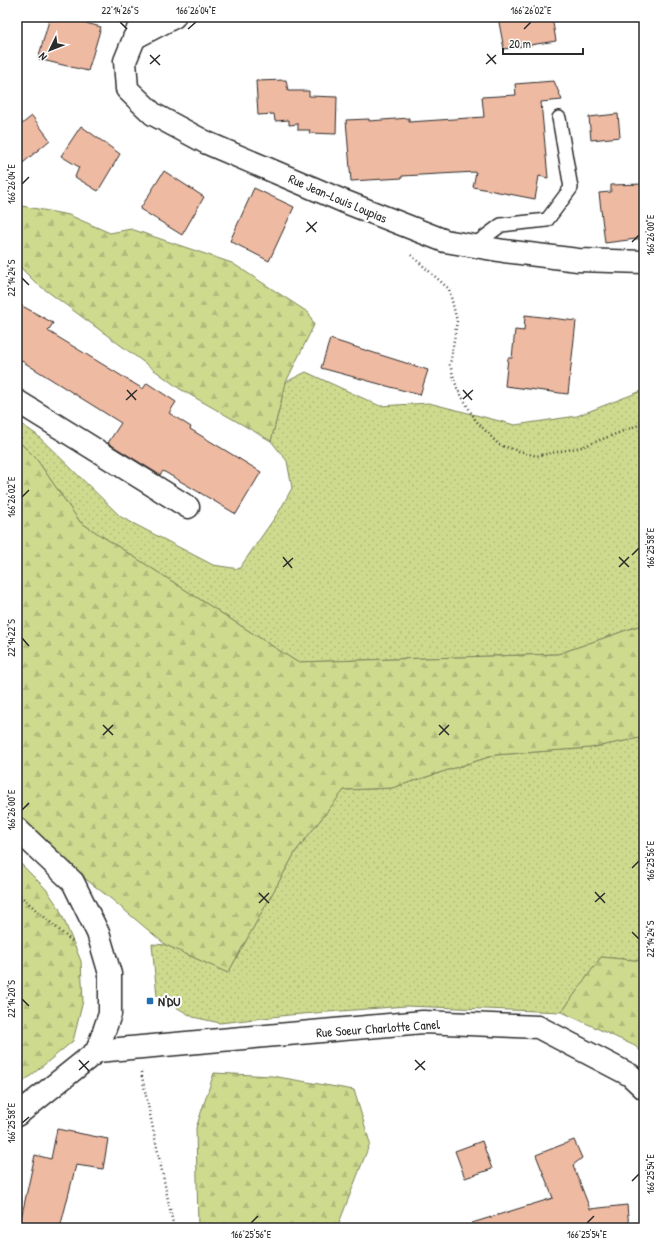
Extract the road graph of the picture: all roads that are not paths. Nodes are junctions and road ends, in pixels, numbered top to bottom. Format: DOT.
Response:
graph roads {
  1 [pos="143,17"];
  2 [pos="174,17"];
  3 [pos="134,38"];
  4 [pos="560,118"];
  5 [pos="473,246"];
  6 [pos="644,262"];
  7 [pos="17,400"];
  8 [pos="188,507"];
  9 [pos="17,829"];
  10 [pos="96,1051"];
  11 [pos="644,1088"];
  12 [pos="17,1115"];
  1 -- 3 [label="street, Rue Jean-Louis Loupias"];
  2 -- 3 [label="street"];
  3 -- 5 [label="street, Rue Jean-Louis Loupias"];
  4 -- 5 [label="lane"];
  5 -- 6 [label="street, Rue Jean-Louis Loupias"];
  7 -- 8 [label="street"];
  9 -- 10 [label="street"];
  10 -- 11 [label="street, Rue Soeur Charlotte Canel"];
  10 -- 12 [label="street"];
}
